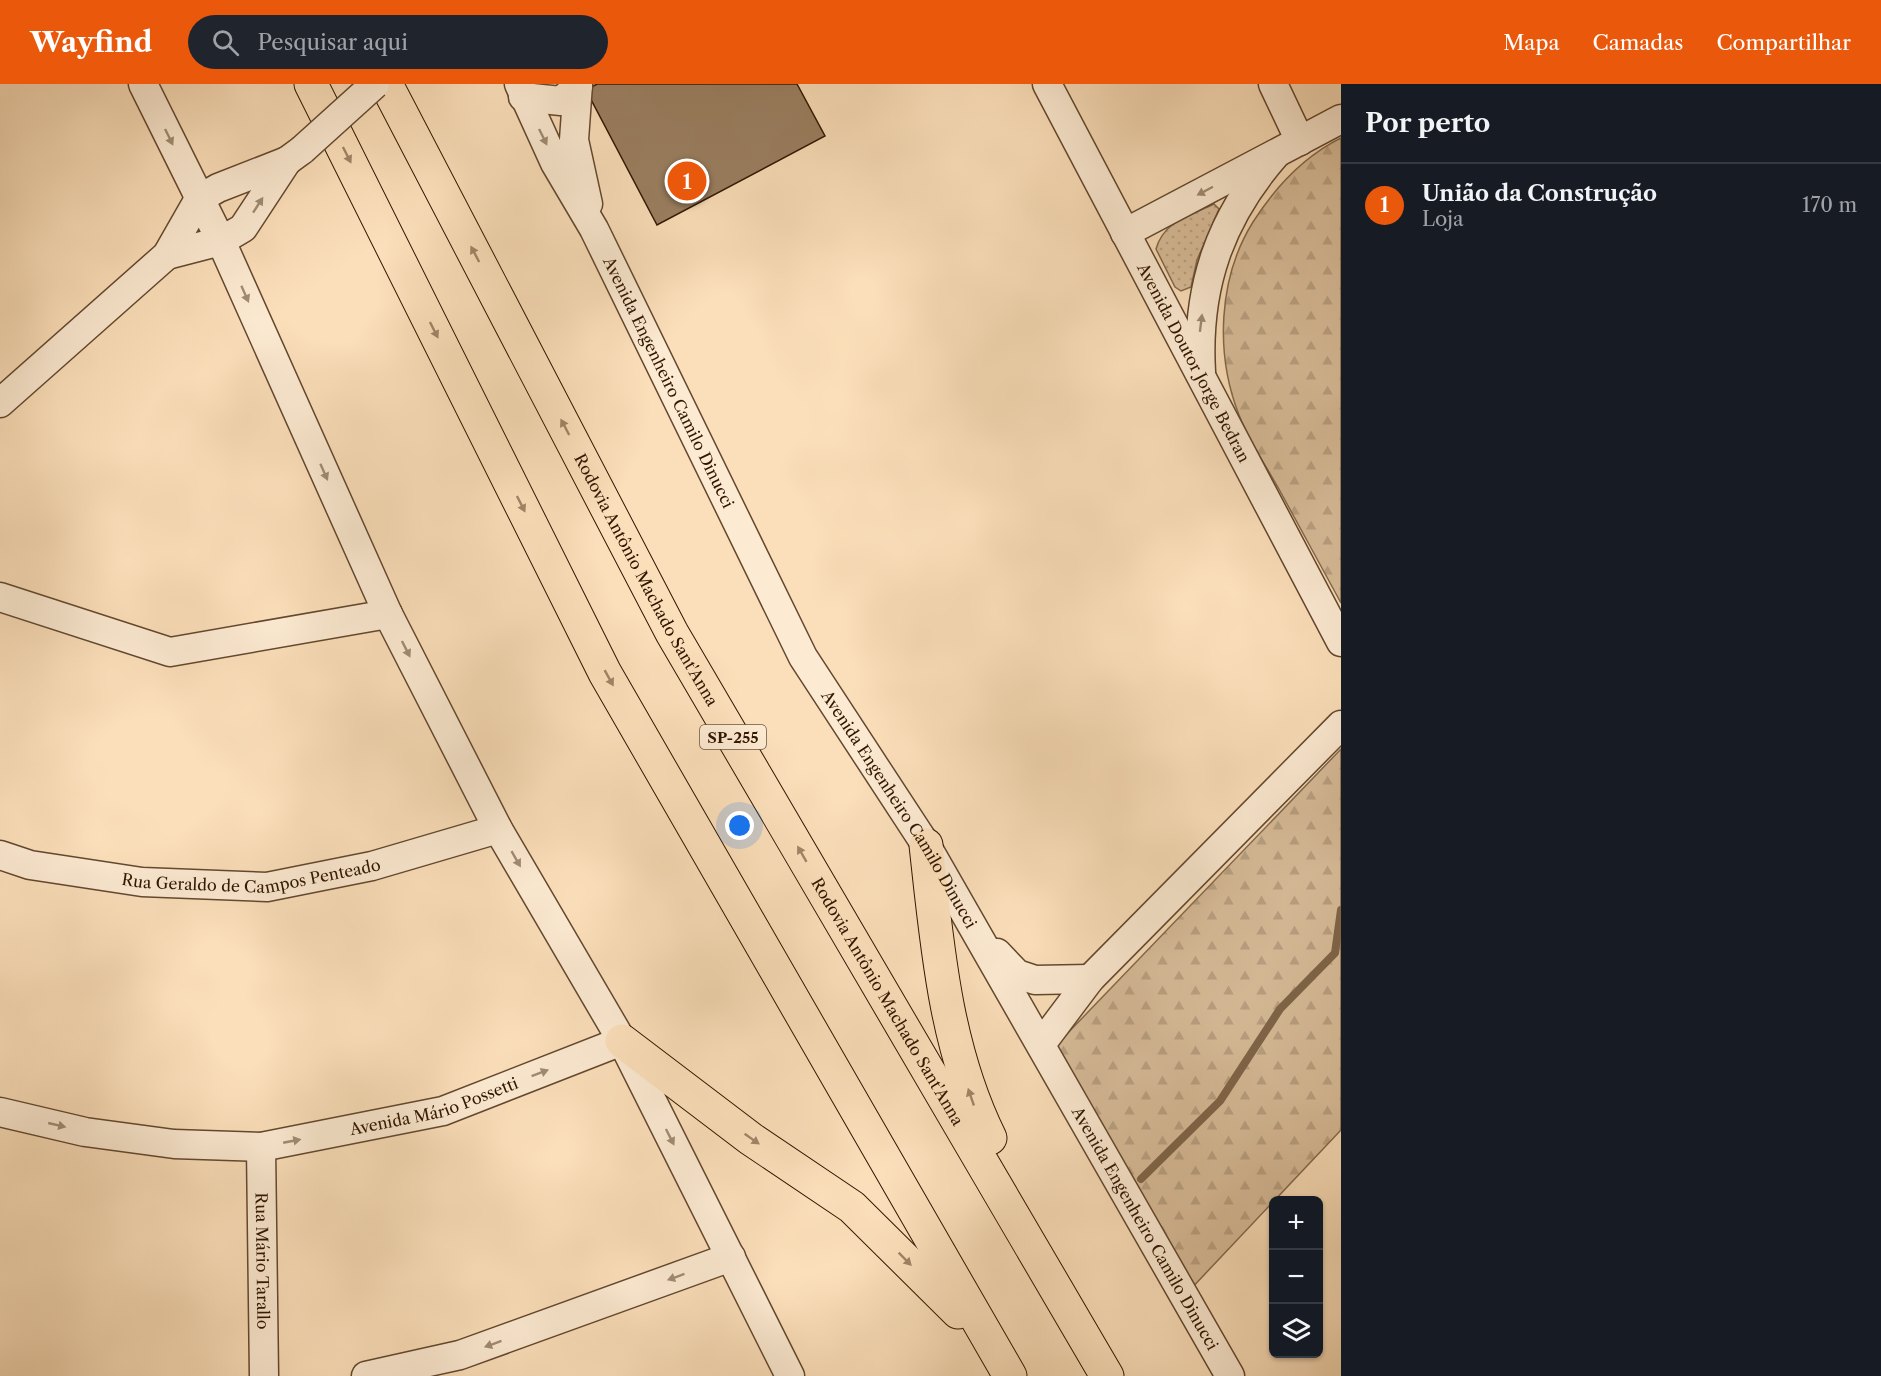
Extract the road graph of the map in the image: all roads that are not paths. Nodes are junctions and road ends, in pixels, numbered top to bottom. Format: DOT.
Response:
graph roads {
  1 [pos="143,84"];
  2 [pos="311,84"];
  3 [pos="375,84"];
  4 [pos="386,84"];
  5 [pos="1047,84"];
  6 [pos="1273,84"];
  7 [pos="578,85"];
  8 [pos="521,91"];
  9 [pos="1341,119"];
  10 [pos="1300,141"];
  11 [pos="1276,154"];
  12 [pos="294,156"];
  13 [pos="199,200"];
  14 [pos="594,229"];
  15 [pos="1125,233"];
  16 [pos="221,241"];
  17 [pos="167,255"];
  18 [pos="1201,381"];
  19 [pos="0,403"];
  20 [pos="0,597"];
  21 [pos="388,614"];
  22 [pos="1341,642"];
  23 [pos="1341,725"];
  24 [pos="498,829"];
  25 [pos="926,845"];
  26 [pos="0,855"];
  27 [pos="978,934"];
  28 [pos="1090,979"];
  29 [pos="622,1041"];
  30 [pos="1042,1043"];
  31 [pos="0,1112"];
  32 [pos="261,1147"];
  33 [pos="731,1257"];
  34 [pos="988,1341"];
  35 [pos="264,1376"];
  36 [pos="366,1376"];
  37 [pos="790,1376"];
  38 [pos="1010,1376"];
  39 [pos="1107,1376"];
  40 [pos="1230,1376"];
  1 -- 13 [label="street, one-way"];
  2 -- 34 [label="highway, one-way"];
  3 -- 12 [label="street, bridge"];
  39 -- 4 [label="highway, Rodovia Antônio Machado Sant'Anna / SP-255, one-way"];
  5 -- 15 [label="street, Avenida Doutor Jorge Bedran"];
  6 -- 10 [label="street"];
  7 -- 8 [label="street"];
  7 -- 14 [label="street, Avenida Engenheiro Camilo Dinucci"];
  8 -- 14 [label="street, Avenida Engenheiro Camilo Dinucci, one-way"];
  9 -- 10 [label="street"];
  10 -- 11 [label="street"];
  11 -- 15 [label="street, one-way"];
  18 -- 11 [label="street, one-way"];
  12 -- 13 [label="street"];
  16 -- 12 [label="street, one-way"];
  13 -- 16 [label="street"];
  13 -- 17 [label="street"];
  14 -- 25 [label="street, Avenida Engenheiro Camilo Dinucci"];
  15 -- 18 [label="street, Avenida Doutor Jorge Bedran"];
  16 -- 17 [label="street"];
  16 -- 21 [label="street, one-way"];
  17 -- 19 [label="street"];
  18 -- 22 [label="street, Avenida Doutor Jorge Bedran"];
  20 -- 21 [label="street"];
  21 -- 24 [label="street, one-way"];
  23 -- 28 [label="street"];
  24 -- 26 [label="street, Rua Geraldo de Campos Penteado"];
  24 -- 29 [label="street, one-way"];
  25 -- 27 [label="street, Avenida Engenheiro Camilo Dinucci"];
  39 -- 25 [label="highway, one-way"];
  27 -- 28 [label="street"];
  27 -- 30 [label="street, Avenida Engenheiro Camilo Dinucci"];
  28 -- 30 [label="street"];
  32 -- 29 [label="street, Avenida Mário Possetti, one-way"];
  29 -- 33 [label="street, one-way"];
  29 -- 34 [label="highway, one-way"];
  30 -- 40 [label="street, Avenida Engenheiro Camilo Dinucci"];
  31 -- 32 [label="street, Avenida Mário Possetti, one-way"];
  32 -- 35 [label="street, Rua Mário Tarallo"];
  33 -- 36 [label="street, one-way"];
  33 -- 37 [label="street"];
  34 -- 38 [label="highway"];
}
